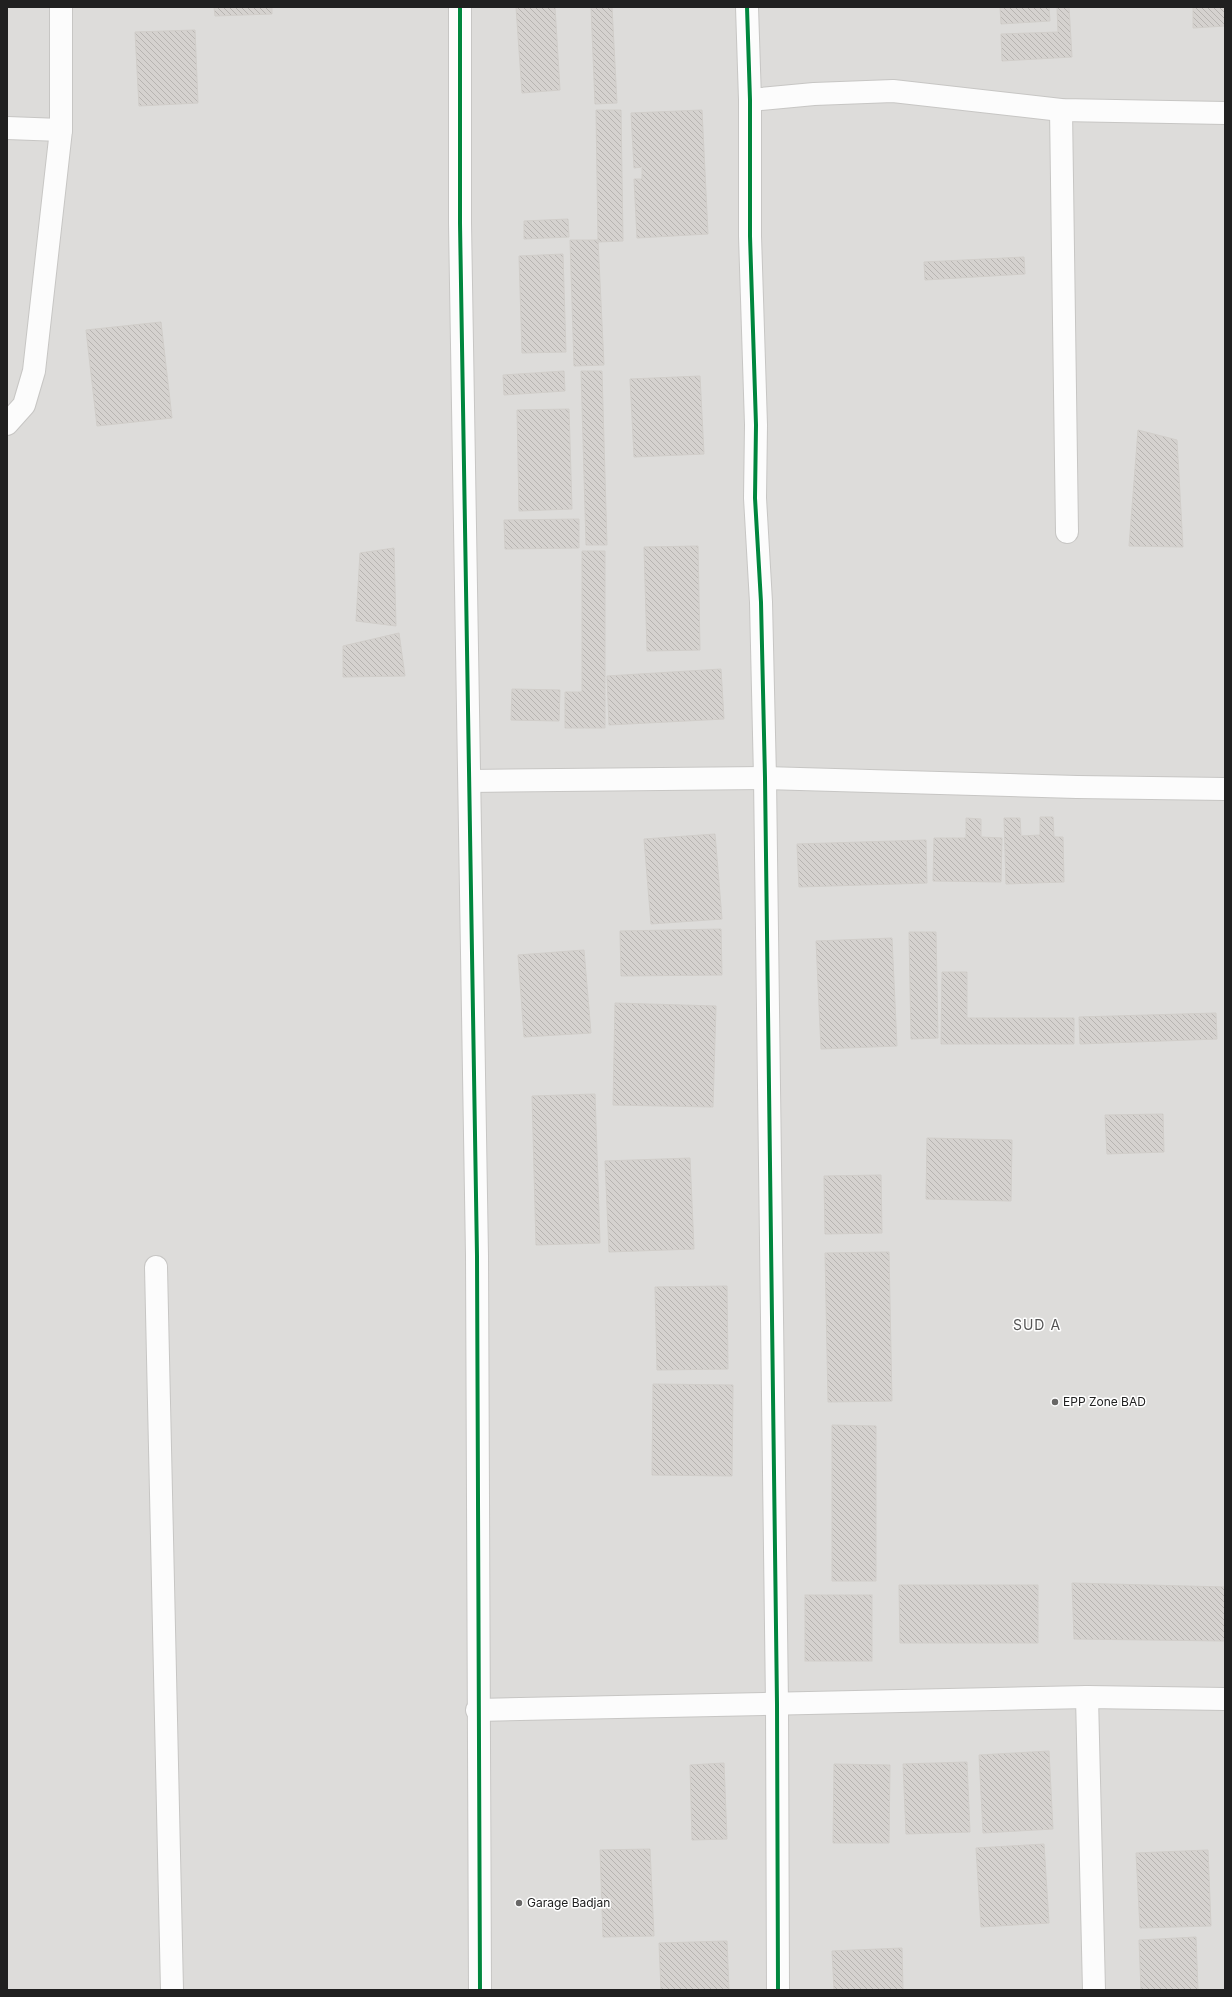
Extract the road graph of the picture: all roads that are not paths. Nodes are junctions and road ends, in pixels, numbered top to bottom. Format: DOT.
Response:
graph roads {
  1 [pos="61,7"];
  2 [pos="460,7"];
  3 [pos="747,7"];
  4 [pos="750,100"];
  5 [pos="1060,110"];
  6 [pos="1225,113"];
  7 [pos="7,128"];
  8 [pos="61,130"];
  9 [pos="7,424"];
  10 [pos="1067,532"];
  11 [pos="765,778"];
  12 [pos="470,781"];
  13 [pos="1225,789"];
  14 [pos="156,1268"];
  15 [pos="1087,1697"];
  16 [pos="1225,1699"];
  17 [pos="777,1704"];
  18 [pos="477,1710"];
  19 [pos="172,1990"];
  20 [pos="480,1990"];
  21 [pos="778,1990"];
  22 [pos="1094,1990"];
  1 -- 8 [label="street"];
  2 -- 12 [label="street"];
  3 -- 4 [label="street"];
  4 -- 5 [label="street"];
  4 -- 11 [label="street"];
  5 -- 6 [label="street"];
  5 -- 10 [label="street"];
  7 -- 8 [label="street"];
  8 -- 9 [label="street"];
  11 -- 12 [label="street"];
  11 -- 13 [label="street"];
  11 -- 17 [label="street"];
  12 -- 18 [label="street"];
  14 -- 19 [label="street"];
  15 -- 16 [label="street"];
  15 -- 17 [label="street"];
  15 -- 22 [label="street"];
  17 -- 18 [label="street"];
  17 -- 21 [label="street"];
  18 -- 20 [label="street"];
}
